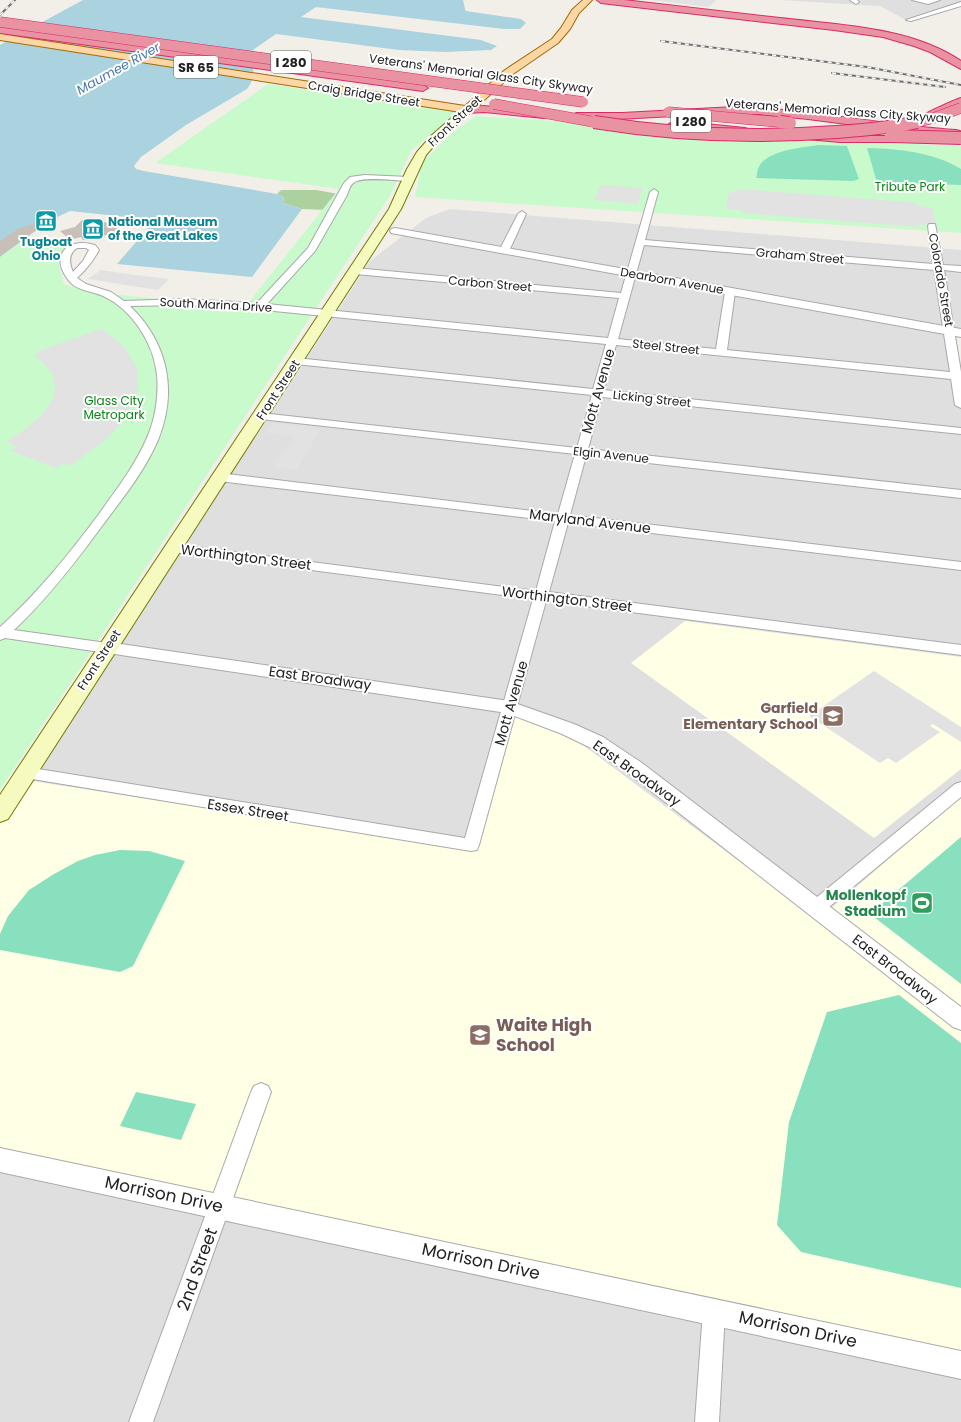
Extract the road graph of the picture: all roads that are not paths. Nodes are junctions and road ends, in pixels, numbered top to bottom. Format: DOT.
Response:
graph roads {
  1 [pos="588,0"];
  2 [pos="601,0"];
  3 [pos="618,0"];
  4 [pos="915,0"];
  5 [pos="937,0"];
  6 [pos="961,4"];
  7 [pos="909,20"];
  8 [pos="0,22"];
  9 [pos="0,30"];
  10 [pos="0,37"];
  11 [pos="953,57"];
  12 [pos="961,66"];
  13 [pos="423,88"];
  14 [pos="439,93"];
  15 [pos="462,97"];
  16 [pos="961,101"];
  17 [pos="590,103"];
  18 [pos="614,105"];
  19 [pos="961,108"];
  20 [pos="467,110"];
  21 [pos="668,112"];
  22 [pos="961,133"];
  23 [pos="961,138"];
  24 [pos="409,179"];
  25 [pos="654,192"];
  26 [pos="522,214"];
  27 [pos="932,226"];
  28 [pos="389,230"];
  29 [pos="640,242"];
  30 [pos="504,251"];
  31 [pos="939,267"];
  32 [pos="961,269"];
  33 [pos="355,271"];
  34 [pos="631,274"];
  35 [pos="72,278"];
  36 [pos="730,292"];
  37 [pos="624,296"];
  38 [pos="122,304"];
  39 [pos="259,306"];
  40 [pos="328,313"];
  41 [pos="949,331"];
  42 [pos="961,333"];
  43 [pos="612,341"];
  44 [pos="721,352"];
  45 [pos="296,361"];
  46 [pos="956,376"];
  47 [pos="597,393"];
  48 [pos="961,405"];
  49 [pos="261,416"];
  50 [pos="961,431"];
  51 [pos="581,451"];
  52 [pos="219,477"];
  53 [pos="961,494"];
  54 [pos="562,518"];
  55 [pos="173,548"];
  56 [pos="961,566"];
  57 [pos="541,596"];
  58 [pos="1,634"];
  59 [pos="107,648"];
  60 [pos="961,650"];
  61 [pos="509,707"];
  62 [pos="26,773"];
  63 [pos="961,788"];
  64 [pos="0,813"];
  65 [pos="471,845"];
  66 [pos="817,907"];
  67 [pos="961,1020"];
  68 [pos="261,1092"];
  69 [pos="0,1160"];
  70 [pos="220,1206"];
  71 [pos="714,1311"];
  72 [pos="961,1365"];
  73 [pos="141,1422"];
  74 [pos="707,1422"];
  1 -- 20 [label="main road, Front Street"];
  2 -- 11 [label="highway"];
  3 -- 11 [label="highway"];
  4 -- 5 [label="street"];
  6 -- 7 [label="street"];
  8 -- 17 [label="highway, Veterans' Memorial Glass City Skyway / I 280, bridge"];
  9 -- 13 [label="highway, Veterans' Memorial Glass City Skyway / I 280"];
  10 -- 20 [label="main road, Craig Bridge Street / SR 65"];
  11 -- 12 [label="highway"];
  13 -- 14 [label="highway"];
  13 -- 23 [label="highway, Veterans' Memorial Glass City Skyway / I 280, bridge"];
  15 -- 19 [label="highway, bridge"];
  16 -- 21 [label="highway, bridge"];
  18 -- 21 [label="highway, Veterans' Memorial Glass City Skyway / I 280"];
  20 -- 22 [label="highway"];
  20 -- 23 [label="highway"];
  20 -- 24 [label="main road, Front Street"];
  21 -- 22 [label="highway, Veterans' Memorial Glass City Skyway / I 280, bridge"];
  24 -- 28 [label="main road, Front Street"];
  24 -- 39 [label="street"];
  25 -- 29 [label="street, Mott Avenue"];
  26 -- 30 [label="street"];
  27 -- 31 [label="street, Colorado Street"];
  28 -- 30 [label="street, Dearborn Avenue"];
  28 -- 33 [label="main road, Front Street"];
  29 -- 31 [label="street, Graham Street"];
  29 -- 34 [label="street, Mott Avenue"];
  30 -- 34 [label="street, Dearborn Avenue"];
  31 -- 32 [label="street, Graham Street"];
  31 -- 41 [label="street, Colorado Street"];
  33 -- 37 [label="street, Carbon Street"];
  33 -- 40 [label="main road, Front Street"];
  34 -- 36 [label="street, Dearborn Avenue"];
  34 -- 37 [label="street, Mott Avenue"];
  35 -- 38 [label="street"];
  36 -- 41 [label="street, Dearborn Avenue"];
  36 -- 44 [label="street"];
  37 -- 43 [label="street, Mott Avenue"];
  38 -- 39 [label="street, South Marina Drive"];
  38 -- 58 [label="street"];
  39 -- 40 [label="street, South Marina Drive"];
  40 -- 43 [label="street, Steel Street"];
  40 -- 45 [label="main road, Front Street"];
  41 -- 42 [label="street, Dearborn Avenue"];
  41 -- 46 [label="street, Colorado Street"];
  43 -- 44 [label="street, Steel Street"];
  43 -- 47 [label="street, Mott Avenue"];
  44 -- 46 [label="street, Steel Street"];
  45 -- 47 [label="street, Licking Street"];
  45 -- 49 [label="main road, Front Street"];
  46 -- 48 [label="street, Colorado Street"];
  47 -- 50 [label="street, Licking Street"];
  47 -- 51 [label="street, Mott Avenue"];
  49 -- 51 [label="street, Elgin Avenue"];
  49 -- 52 [label="main road, Front Street"];
  51 -- 53 [label="street, Elgin Avenue"];
  51 -- 54 [label="street, Mott Avenue"];
  52 -- 54 [label="street, Maryland Avenue"];
  52 -- 55 [label="main road, Front Street"];
  54 -- 56 [label="street, Maryland Avenue"];
  54 -- 57 [label="street, Mott Avenue"];
  55 -- 57 [label="street, Worthington Street"];
  55 -- 59 [label="main road, Front Street"];
  57 -- 60 [label="street, Worthington Street"];
  57 -- 61 [label="street, Mott Avenue"];
  58 -- 59 [label="street"];
  59 -- 61 [label="street, East Broadway"];
  59 -- 62 [label="main road, Front Street"];
  61 -- 65 [label="street, Mott Avenue"];
  61 -- 66 [label="street, East Broadway"];
  62 -- 64 [label="main road, Front Street"];
  62 -- 65 [label="street, Essex Street"];
  63 -- 66 [label="street"];
  66 -- 67 [label="street, East Broadway"];
  68 -- 70 [label="street, 2nd Street"];
  69 -- 70 [label="street, Morrison Drive"];
  70 -- 71 [label="street, Morrison Drive"];
  70 -- 73 [label="street, 2nd Street"];
  71 -- 72 [label="street, Morrison Drive"];
  71 -- 74 [label="street"];
}
